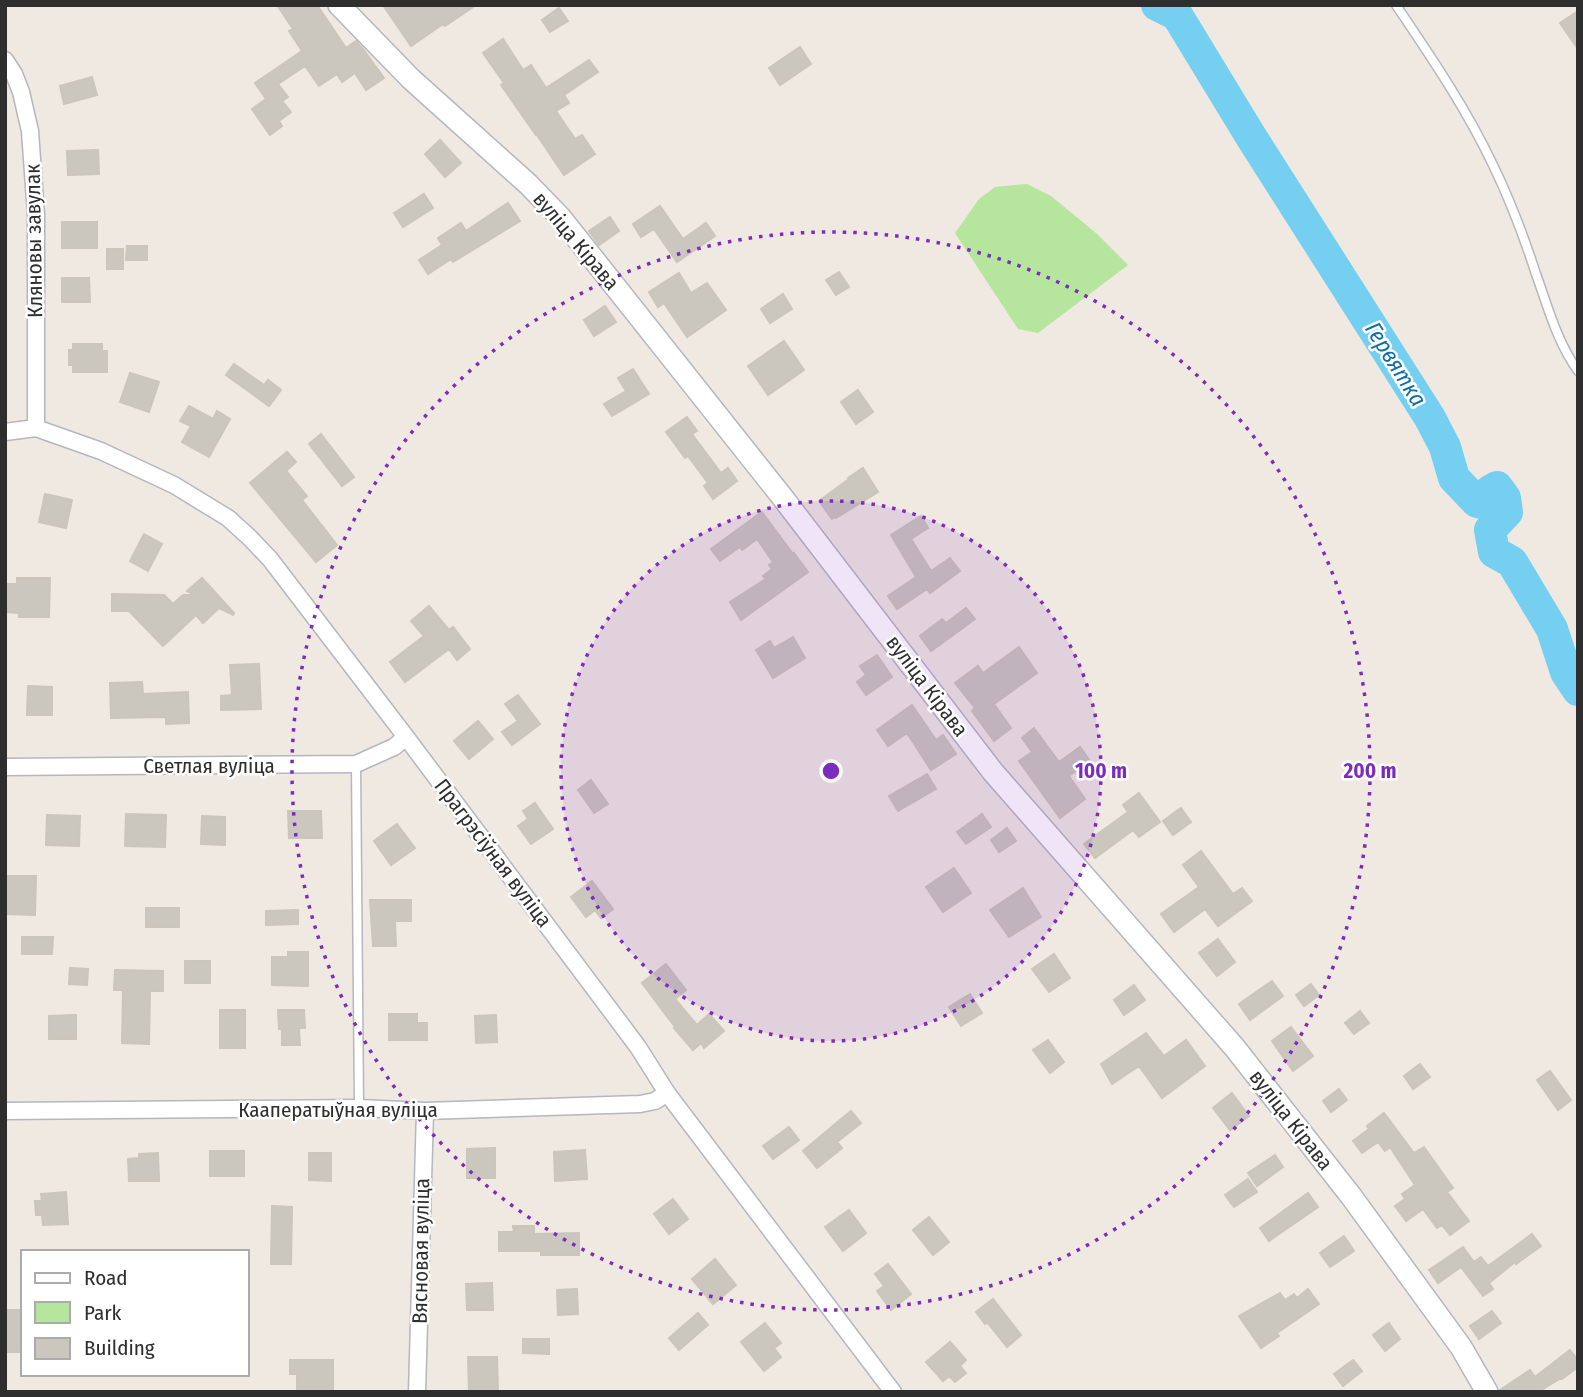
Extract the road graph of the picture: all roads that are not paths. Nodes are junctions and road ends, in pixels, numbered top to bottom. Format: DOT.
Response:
graph roads {
  1 [pos="339,5"];
  2 [pos="1396,5"];
  3 [pos="5,60"];
  4 [pos="1578,371"];
  5 [pos="36,428"];
  6 [pos="5,432"];
  7 [pos="406,737"];
  8 [pos="356,764"];
  9 [pos="5,767"];
  10 [pos="667,1093"];
  11 [pos="359,1108"];
  12 [pos="5,1111"];
  13 [pos="425,1111"];
  14 [pos="418,1392"];
  15 [pos="893,1392"];
  16 [pos="1487,1392"];
  1 -- 16 [label="street, вуліца Кірава"];
  2 -- 4 [label="lane"];
  3 -- 5 [label="street, Кляновы завулак"];
  5 -- 6 [label="street, Прагрэсіўная вуліца"];
  5 -- 7 [label="street, Прагрэсіўная вуліца"];
  7 -- 8 [label="street, Светлая вуліца"];
  7 -- 10 [label="street, Прагрэсіўная вуліца"];
  8 -- 9 [label="street, Светлая вуліца"];
  8 -- 11 [label="lane"];
  10 -- 13 [label="street, Кааператыўная вуліца"];
  10 -- 15 [label="street, Прагрэсіўная вуліца"];
  11 -- 12 [label="street, Кааператыўная вуліца"];
  11 -- 13 [label="street, Кааператыўная вуліца"];
  13 -- 14 [label="street, Вясновая вуліца"];
}
